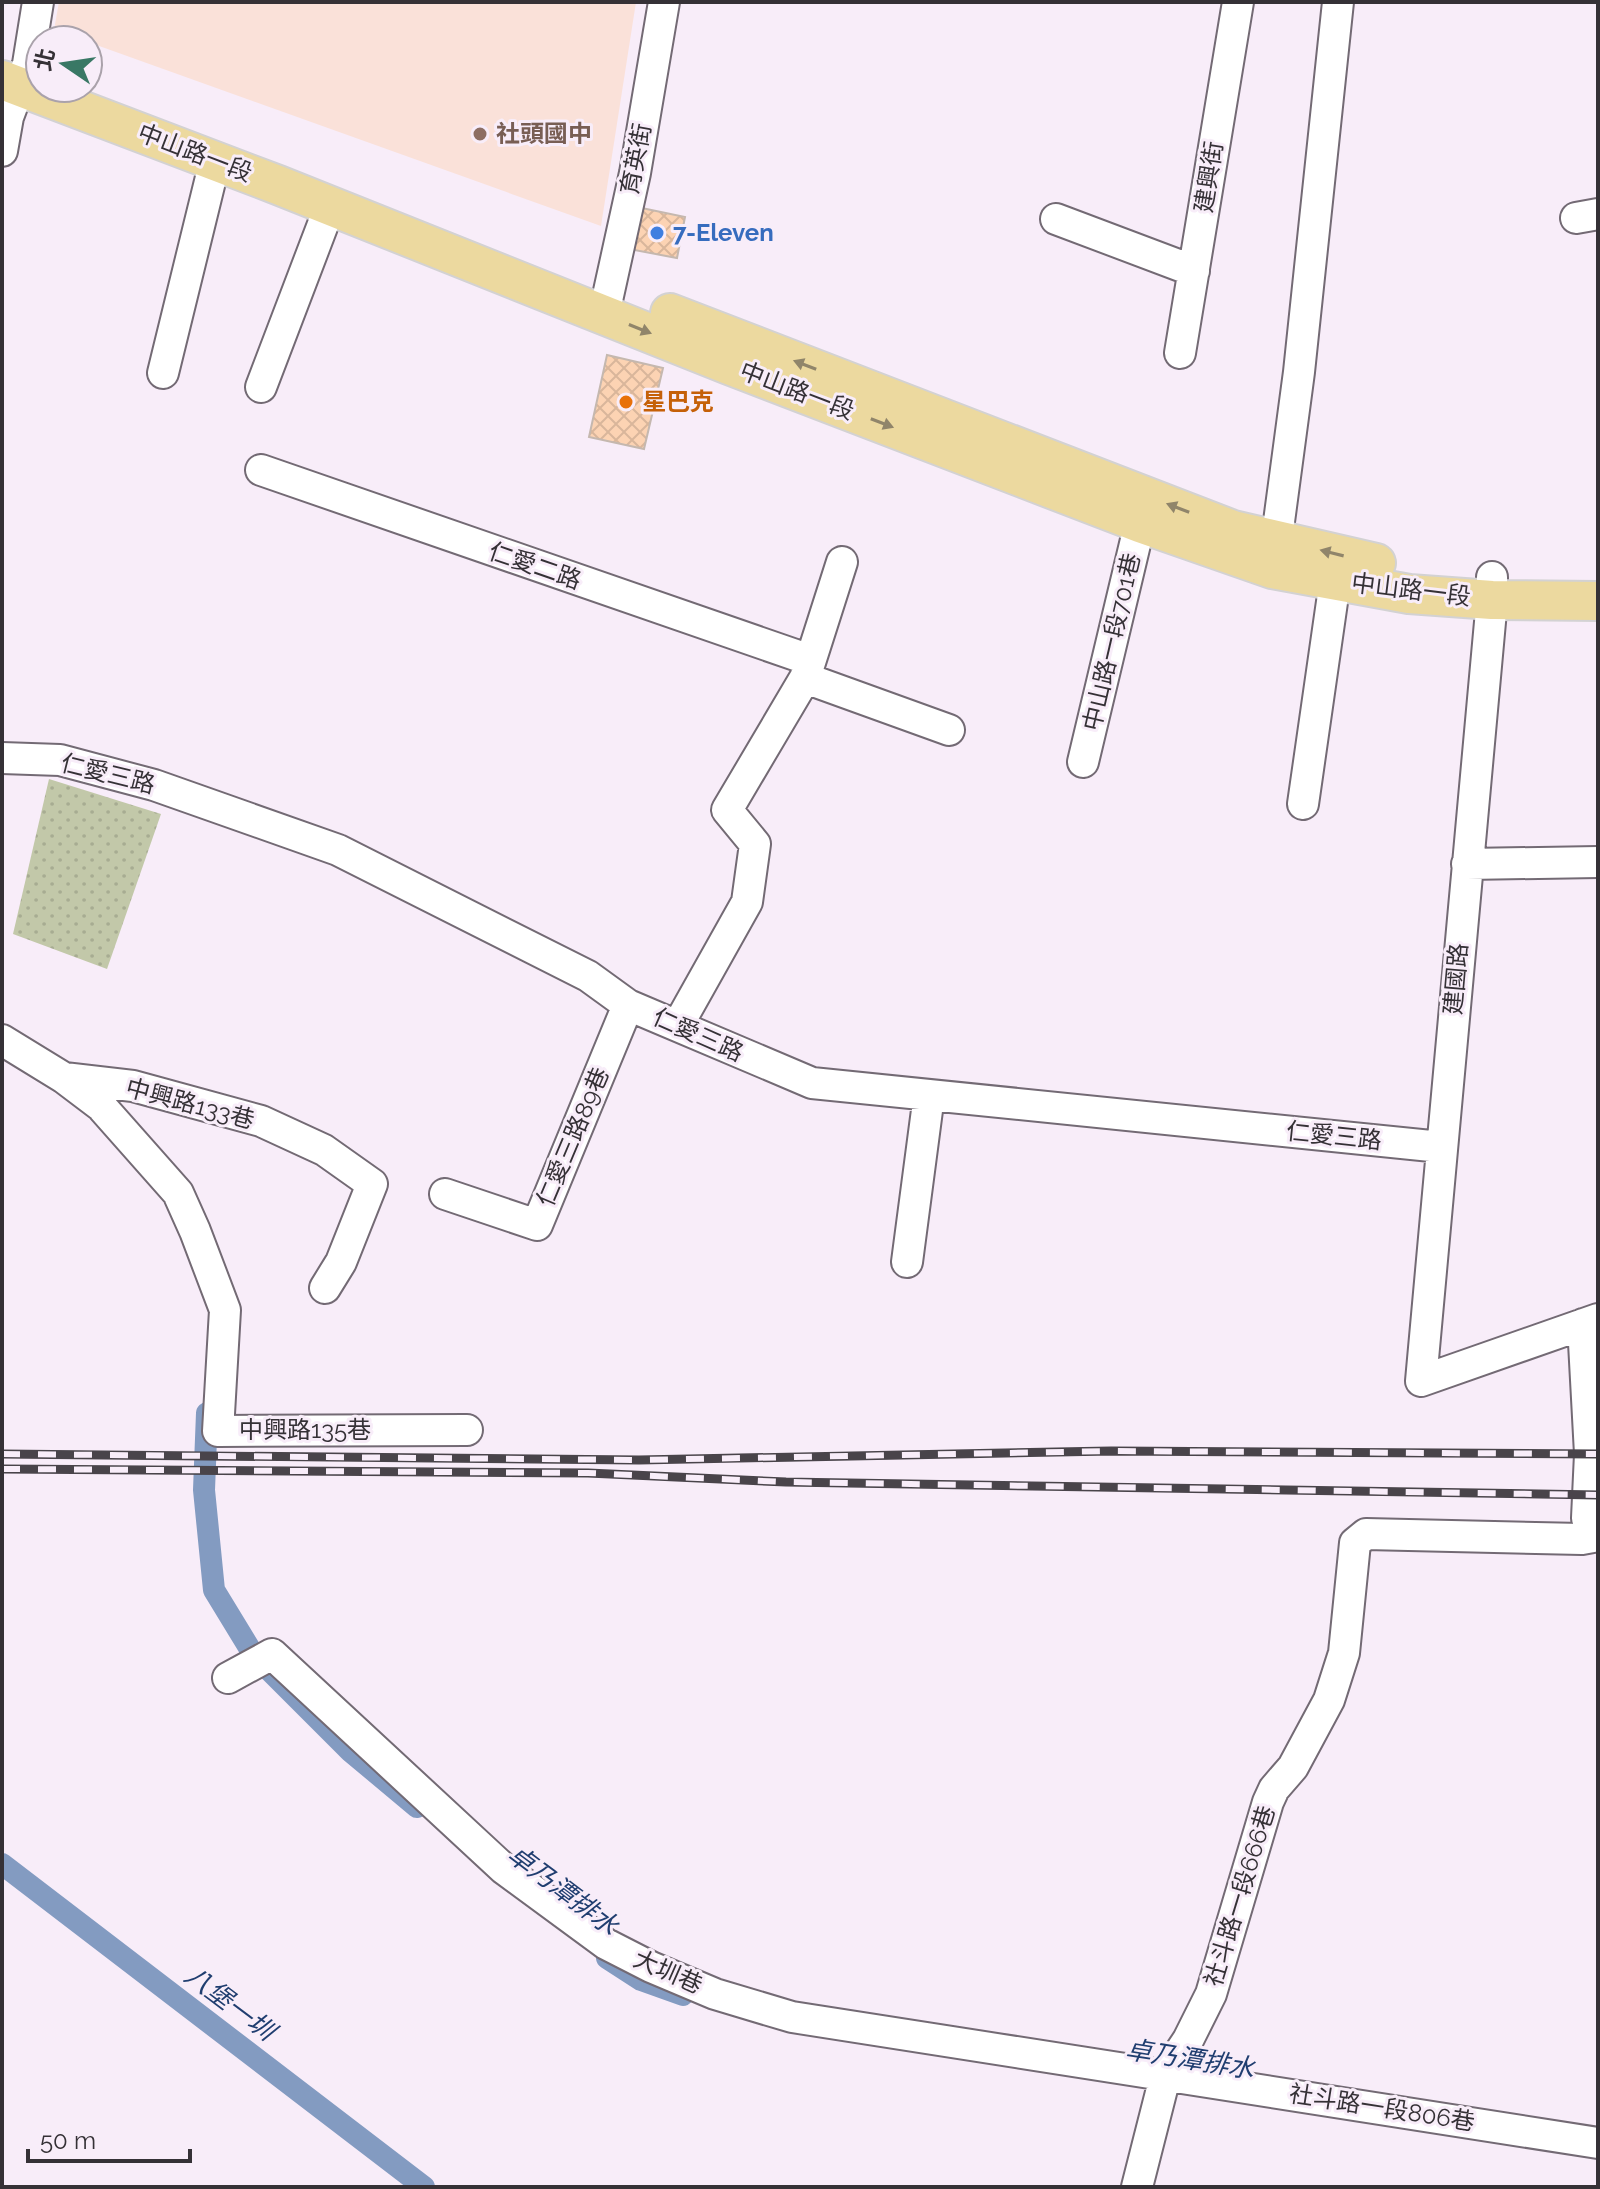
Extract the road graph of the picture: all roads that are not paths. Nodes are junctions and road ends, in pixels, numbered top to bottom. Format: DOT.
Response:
graph roads {
  1 [pos="38,2"];
  2 [pos="664,2"];
  3 [pos="1238,2"];
  4 [pos="1338,2"];
  5 [pos="18,71"];
  6 [pos="104,95"];
  7 [pos="2,151"];
  8 [pos="215,161"];
  9 [pos="330,206"];
  10 [pos="1056,219"];
  11 [pos="1194,271"];
  12 [pos="606,302"];
  13 [pos="1180,353"];
  14 [pos="163,373"];
  15 [pos="261,387"];
  16 [pos="261,470"];
  17 [pos="1140,523"];
  18 [pos="1275,555"];
  19 [pos="842,562"];
  20 [pos="1598,579"];
  21 [pos="1335,581"];
  22 [pos="1492,588"];
  23 [pos="1598,601"];
  24 [pos="807,669"];
  25 [pos="949,730"];
  26 [pos="2,758"];
  27 [pos="1083,762"];
  28 [pos="1303,804"];
  29 [pos="1598,862"];
  30 [pos="1467,864"];
  31 [pos="628,1005"];
  32 [pos="678,1025"];
  33 [pos="2,1040"];
  34 [pos="64,1078"];
  35 [pos="929,1095"];
  36 [pos="1441,1147"];
  37 [pos="445,1194"];
  38 [pos="907,1262"];
  39 [pos="325,1288"];
  40 [pos="1590,1321"];
  41 [pos="467,1430"];
  42 [pos="1598,1524"];
  43 [pos="1598,1536"];
  44 [pos="228,1678"];
  45 [pos="1164,2083"];
  46 [pos="1598,2143"];
  47 [pos="1137,2187"];
  1 -- 5 [label="street"];
  2 -- 12 [label="street, 育英街"];
  3 -- 11 [label="street, 建興街"];
  4 -- 18 [label="street"];
  5 -- 7 [label="street"];
  5 -- 8 [label="main road, 中山路一段"];
  6 -- 12 [label="main road, 中山路一段"];
  8 -- 9 [label="main road, 中山路一段"];
  8 -- 14 [label="street"];
  9 -- 12 [label="main road, 中山路一段"];
  9 -- 15 [label="street"];
  10 -- 11 [label="street"];
  11 -- 13 [label="street, 建興街"];
  12 -- 17 [label="main road, 中山路一段, one-way"];
  18 -- 12 [label="main road, 中山路一段, one-way"];
  16 -- 24 [label="street, 仁愛二路"];
  17 -- 18 [label="main road, 中山路一段"];
  17 -- 27 [label="street, 中山路一段701巷"];
  18 -- 21 [label="main road, 中山路一段"];
  22 -- 18 [label="main road, 中山路一段, one-way"];
  19 -- 24 [label="street"];
  20 -- 22 [label="main road, 中山路一段"];
  21 -- 22 [label="main road, 中山路一段"];
  21 -- 28 [label="street"];
  22 -- 23 [label="main road, 中山路一段"];
  22 -- 30 [label="street, 建國路"];
  24 -- 25 [label="street, 仁愛二路"];
  24 -- 32 [label="street"];
  26 -- 31 [label="street, 仁愛三路"];
  29 -- 30 [label="street"];
  30 -- 36 [label="street, 建國路"];
  31 -- 32 [label="street, 仁愛三路"];
  31 -- 37 [label="street, 仁愛三路89巷"];
  32 -- 35 [label="street, 仁愛三路"];
  33 -- 34 [label="street, 中興路133巷"];
  34 -- 39 [label="street, 中興路133巷"];
  34 -- 41 [label="street, 中興路135巷"];
  35 -- 36 [label="street, 仁愛三路"];
  35 -- 38 [label="street"];
  36 -- 40 [label="street, 建國路"];
  40 -- 42 [label="street"];
  43 -- 45 [label="street, 社斗路一段666巷"];
  44 -- 45 [label="street, 大圳巷"];
  45 -- 46 [label="street, 社斗路一段806巷"];
  45 -- 47 [label="street"];
}
